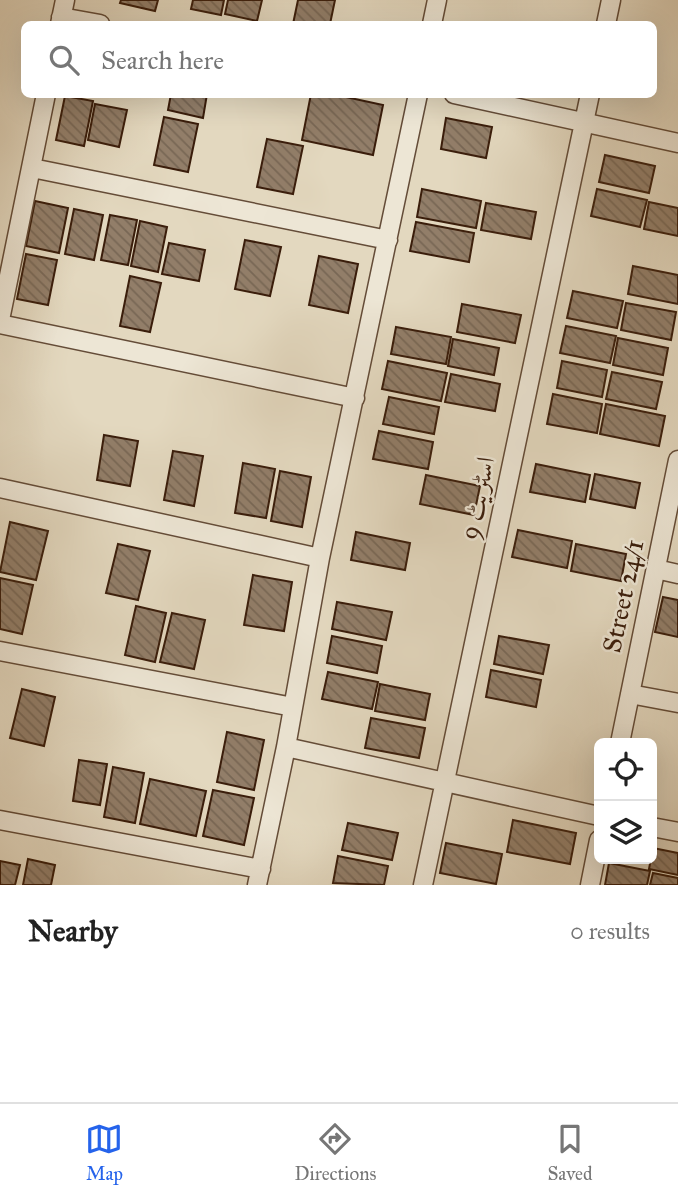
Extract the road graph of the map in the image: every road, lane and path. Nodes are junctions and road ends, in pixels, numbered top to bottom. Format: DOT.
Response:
graph roads {
  1 [pos="437,0"];
  2 [pos="611,0"];
  3 [pos="62,14"];
  4 [pos="89,21"];
  5 [pos="433,21"];
  6 [pos="607,21"];
  7 [pos="45,98"];
  8 [pos="417,98"];
  9 [pos="472,98"];
  10 [pos="589,98"];
  11 [pos="584,123"];
  12 [pos="678,143"];
  13 [pos="32,168"];
  14 [pos="388,240"];
  15 [pos="0,322"];
  16 [pos="355,398"];
  17 [pos="678,460"];
  18 [pos="0,488"];
  19 [pos="320,558"];
  20 [pos="656,569"];
  21 [pos="678,574"];
  22 [pos="0,651"];
  23 [pos="630,694"];
  24 [pos="678,704"];
  25 [pos="293,707"];
  26 [pos="621,738"];
  27 [pos="286,747"];
  28 [pos="443,783"];
  29 [pos="594,815"];
  30 [pos="0,820"];
  31 [pos="657,828"];
  32 [pos="678,832"];
  33 [pos="594,864"];
  34 [pos="259,877"];
  35 [pos="423,885"];
  36 [pos="590,885"];
  1 -- 5 [label="street"];
  2 -- 6 [label="street"];
  3 -- 4 [label="street"];
  7 -- 13 [label="street"];
  8 -- 14 [label="street"];
  9 -- 11 [label="street"];
  10 -- 11 [label="street, اسٹریٹ 9"];
  11 -- 12 [label="street"];
  11 -- 28 [label="street, اسٹریٹ 9"];
  13 -- 14 [label="street"];
  13 -- 15 [label="street"];
  14 -- 16 [label="street"];
  15 -- 16 [label="street"];
  16 -- 19 [label="street"];
  17 -- 20 [label="street, Street 24/1"];
  18 -- 19 [label="street"];
  19 -- 25 [label="street"];
  20 -- 21 [label="street"];
  20 -- 23 [label="street, Street 24/1"];
  22 -- 25 [label="street"];
  23 -- 24 [label="street"];
  23 -- 26 [label="street, Street 24/1"];
  25 -- 27 [label="street"];
  27 -- 28 [label="street"];
  27 -- 34 [label="street"];
  28 -- 29 [label="street"];
  28 -- 35 [label="street, اسٹریٹ 9"];
  30 -- 34 [label="street"];
  31 -- 32 [label="street"];
  33 -- 36 [label="street"];
}
